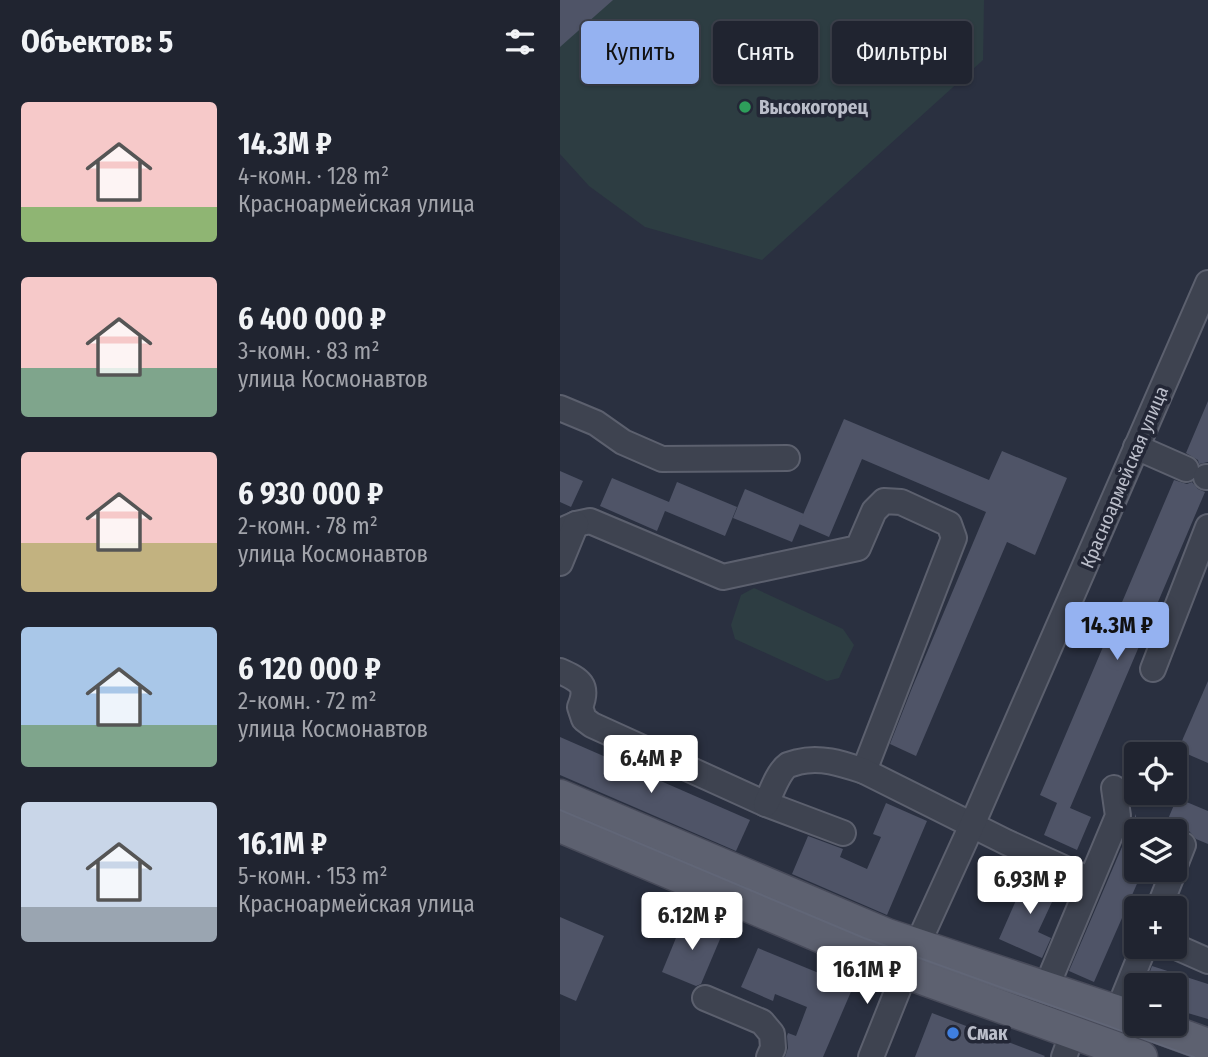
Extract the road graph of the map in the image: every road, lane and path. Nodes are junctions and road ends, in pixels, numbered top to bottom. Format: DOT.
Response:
graph roads {
  1 [pos="1208,283"];
  2 [pos="560,408"];
  3 [pos="1136,447"];
  4 [pos="788,458"];
  5 [pos="1200,474"];
  6 [pos="568,527"];
  7 [pos="1208,527"];
  8 [pos="560,563"];
  9 [pos="1153,669"];
  10 [pos="560,671"];
  11 [pos="864,771"];
  12 [pos="1114,788"];
  13 [pos="560,796"];
  14 [pos="766,804"];
  15 [pos="972,825"];
  16 [pos="560,826"];
  17 [pos="843,833"];
  18 [pos="1090,880"];
  19 [pos="1187,952"];
  20 [pos="911,959"];
  21 [pos="1208,961"];
  22 [pos="1046,988"];
  23 [pos="705,998"];
  24 [pos="1124,1013"];
  25 [pos="1184,1036"];
  26 [pos="1069,1044"];
  27 [pos="1208,1045"];
  28 [pos="769,1057"];
  29 [pos="872,1057"];
  30 [pos="1141,1057"];
  1 -- 3 [label="street, Красноармейская улица"];
  2 -- 4 [label="street"];
  3 -- 5 [label="street"];
  3 -- 15 [label="street, Красноармейская улица"];
  6 -- 8 [label="street"];
  6 -- 11 [label="street"];
  7 -- 9 [label="street"];
  10 -- 14 [label="street"];
  11 -- 14 [label="street"];
  11 -- 15 [label="street"];
  12 -- 18 [label="street"];
  13 -- 20 [label="main road"];
  14 -- 17 [label="street"];
  15 -- 18 [label="street"];
  15 -- 20 [label="street, Красноармейская улица"];
  16 -- 20 [label="main road"];
  18 -- 22 [label="street"];
  19 -- 21 [label="street"];
  20 -- 22 [label="main road"];
  20 -- 26 [label="main road"];
  20 -- 29 [label="street, Красноармейская улица"];
  22 -- 24 [label="main road"];
  23 -- 28 [label="street"];
  25 -- 27 [label="main road"];
  26 -- 30 [label="main road"];
}
